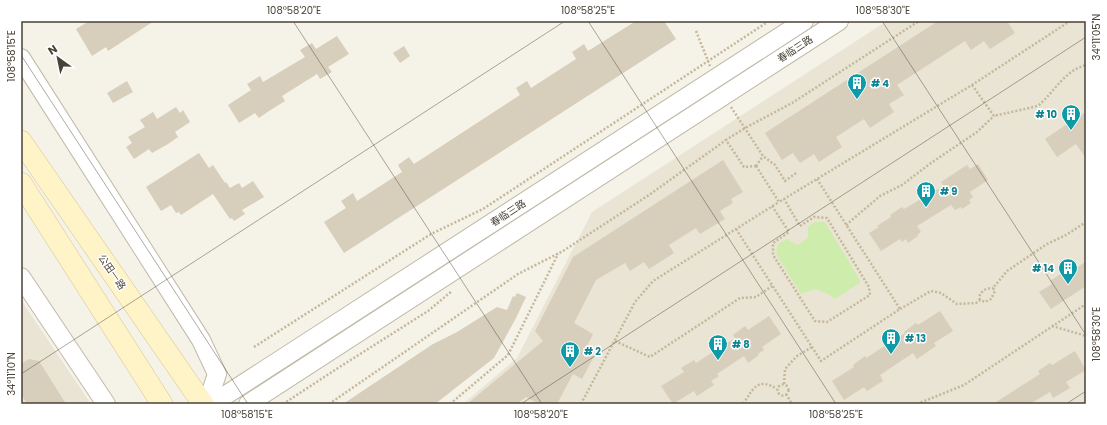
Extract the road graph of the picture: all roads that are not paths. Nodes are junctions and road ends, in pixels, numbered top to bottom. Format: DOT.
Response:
graph roads {
  1 [pos="804,21"];
  2 [pos="839,21"];
  3 [pos="21,58"];
  4 [pos="21,141"];
  5 [pos="21,183"];
  6 [pos="21,277"];
  7 [pos="106,404"];
  8 [pos="162,404"];
  9 [pos="203,404"];
  10 [pos="207,404"];
  11 [pos="212,404"];
  12 [pos="248,404"];
  1 -- 11 [label="street, 春临三路"];
  2 -- 12 [label="street, 春临三路"];
  3 -- 10 [label="street"];
  4 -- 9 [label="main road, 公田一路"];
  5 -- 8 [label="main road"];
  6 -- 7 [label="street"];
}
